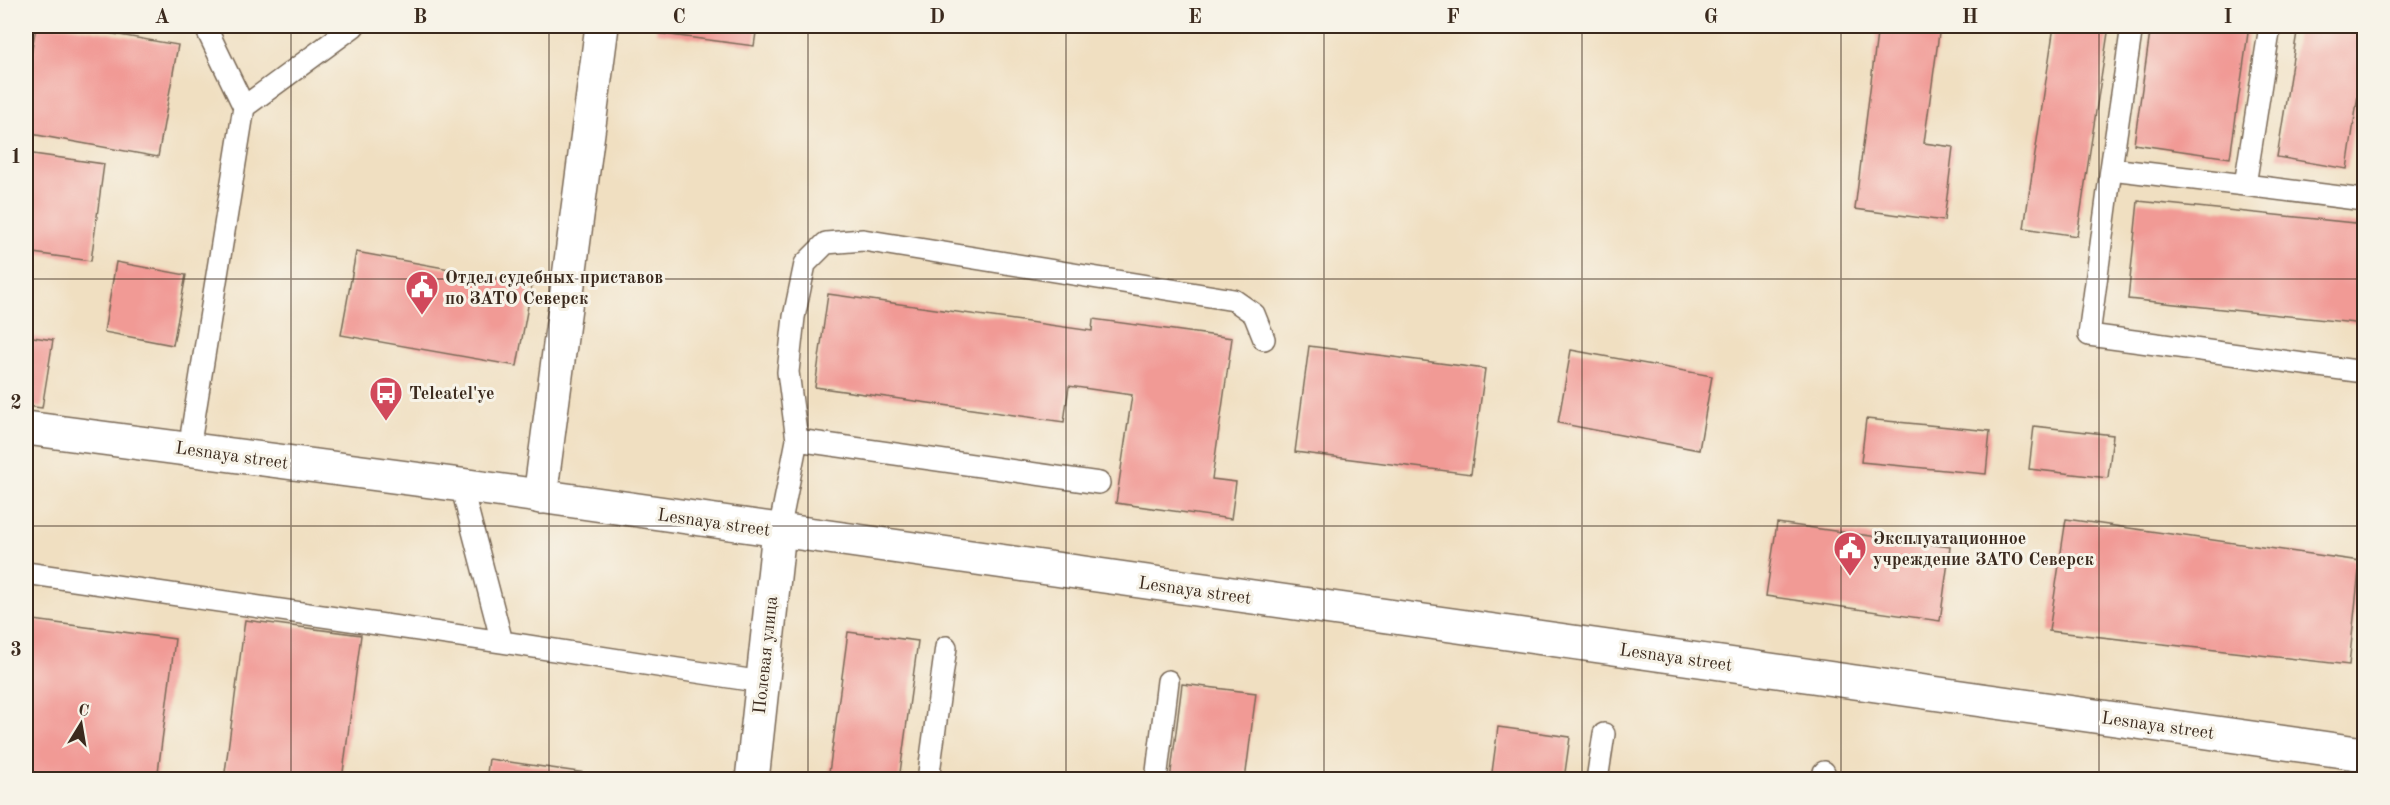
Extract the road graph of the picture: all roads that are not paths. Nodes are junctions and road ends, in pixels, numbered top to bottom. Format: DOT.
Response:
graph roads {
  1 [pos="205,26"];
  2 [pos="354,26"];
  3 [pos="602,26"];
  4 [pos="2132,26"];
  5 [pos="2270,26"];
  6 [pos="244,107"];
  7 [pos="2111,169"];
  8 [pos="2245,185"];
  9 [pos="2364,200"];
  10 [pos="1264,339"];
  11 [pos="2364,372"];
  12 [pos="26,428"];
  13 [pos="797,440"];
  14 [pos="189,449"];
  15 [pos="1099,483"];
  16 [pos="461,485"];
  17 [pos="540,497"];
  18 [pos="779,531"];
  19 [pos="26,573"];
  20 [pos="502,642"];
  21 [pos="946,647"];
  22 [pos="1168,681"];
  23 [pos="762,682"];
  24 [pos="1604,734"];
  25 [pos="2364,754"];
  26 [pos="752,780"];
  27 [pos="928,780"];
  28 [pos="1156,780"];
  29 [pos="1597,780"];
  1 -- 6 [label="lane"];
  2 -- 6 [label="lane"];
  3 -- 17 [label="main road"];
  4 -- 7 [label="lane"];
  5 -- 8 [label="lane"];
  6 -- 14 [label="lane"];
  7 -- 8 [label="lane"];
  7 -- 11 [label="lane"];
  8 -- 9 [label="lane"];
  10 -- 13 [label="lane"];
  12 -- 14 [label="main road, Lesnaya street"];
  13 -- 15 [label="lane"];
  13 -- 18 [label="lane"];
  14 -- 16 [label="main road, Lesnaya street"];
  16 -- 17 [label="main road, Lesnaya street"];
  16 -- 20 [label="lane"];
  17 -- 18 [label="main road, Lesnaya street"];
  18 -- 23 [label="main road, Полевая улица"];
  18 -- 25 [label="main road, Lesnaya street"];
  19 -- 20 [label="lane"];
  20 -- 23 [label="lane"];
  21 -- 27 [label="lane"];
  22 -- 28 [label="lane"];
  23 -- 26 [label="main road, Полевая улица"];
  24 -- 29 [label="lane"];
}
